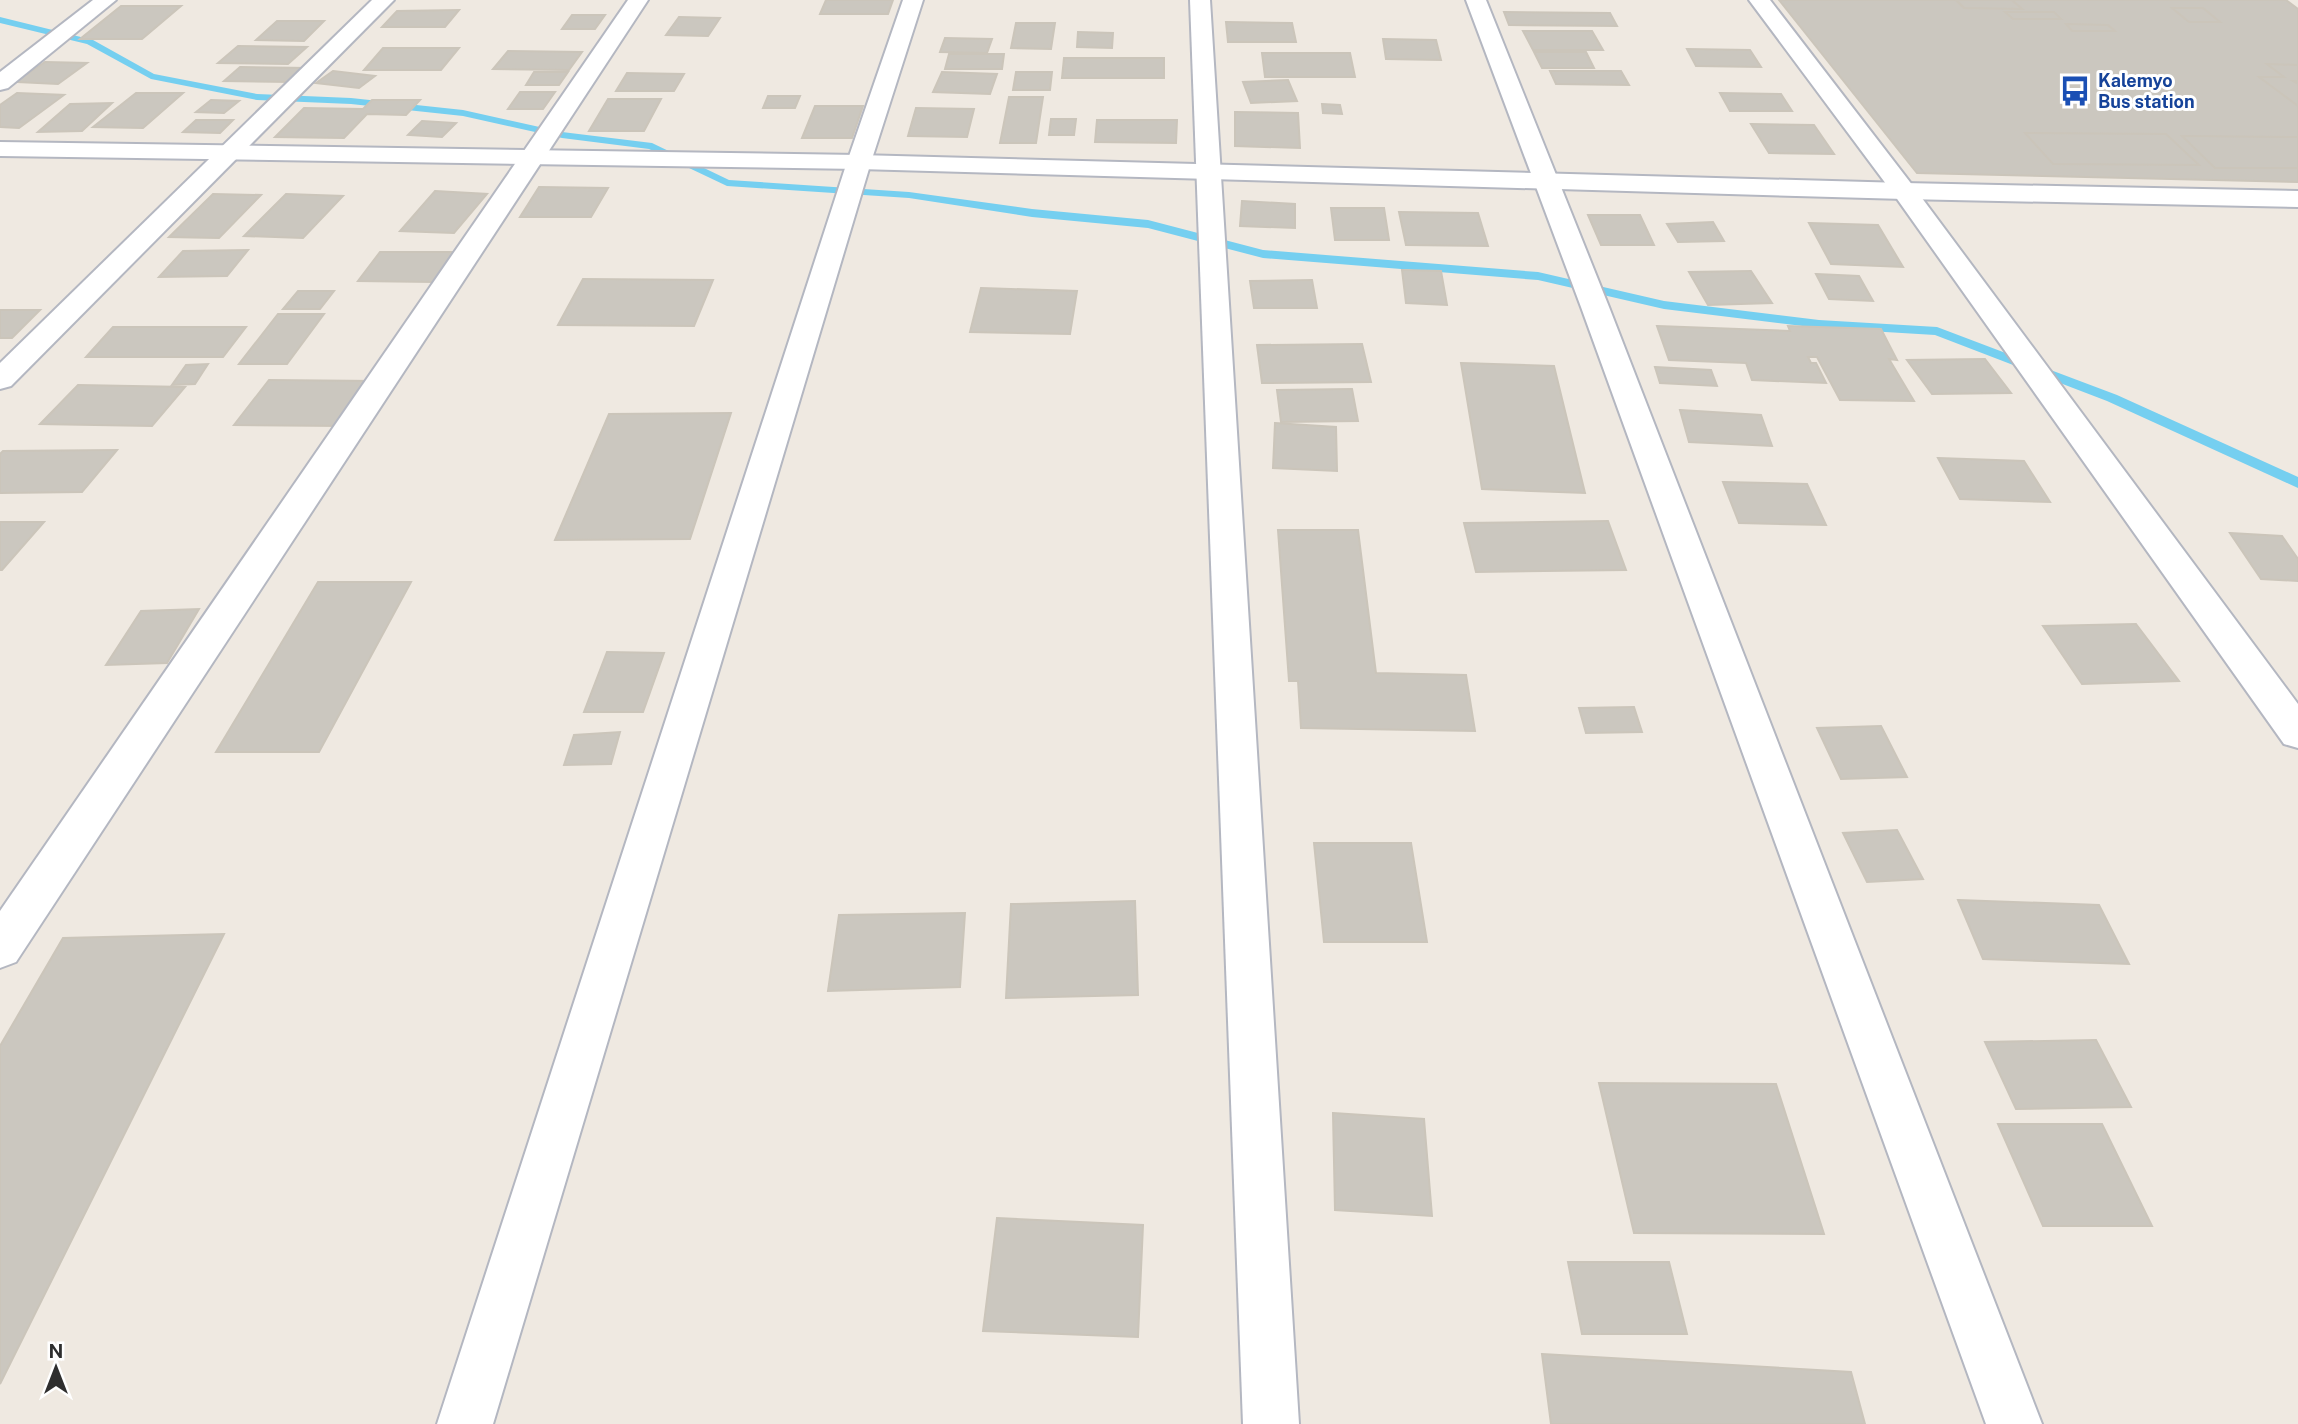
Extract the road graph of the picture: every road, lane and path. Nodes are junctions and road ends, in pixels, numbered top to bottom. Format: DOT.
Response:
graph roads {
  1 [pos="106,0"];
  2 [pos="384,0"];
  3 [pos="638,0"];
  4 [pos="914,0"];
  5 [pos="1200,0"];
  6 [pos="1476,0"];
  7 [pos="1759,0"];
  8 [pos="0,83"];
  9 [pos="542,141"];
  10 [pos="0,149"];
  11 [pos="228,153"];
  12 [pos="1209,172"];
  13 [pos="854,179"];
  14 [pos="1548,182"];
  15 [pos="1903,191"];
  16 [pos="2298,199"];
  17 [pos="0,380"];
  18 [pos="2298,733"];
  19 [pos="0,948"];
  20 [pos="465,1424"];
  21 [pos="1270,1424"];
  22 [pos="2014,1424"];
  1 -- 8 [label="street"];
  2 -- 11 [label="street"];
  3 -- 9 [label="street"];
  4 -- 13 [label="street"];
  5 -- 12 [label="street"];
  6 -- 14 [label="street"];
  7 -- 15 [label="street"];
  9 -- 11 [label="street"];
  9 -- 13 [label="street"];
  9 -- 19 [label="street"];
  10 -- 11 [label="street"];
  11 -- 17 [label="street"];
  12 -- 13 [label="street"];
  12 -- 14 [label="street"];
  12 -- 21 [label="street"];
  13 -- 20 [label="street"];
  14 -- 15 [label="street"];
  14 -- 22 [label="street"];
  15 -- 16 [label="street"];
  15 -- 18 [label="street"];
}
